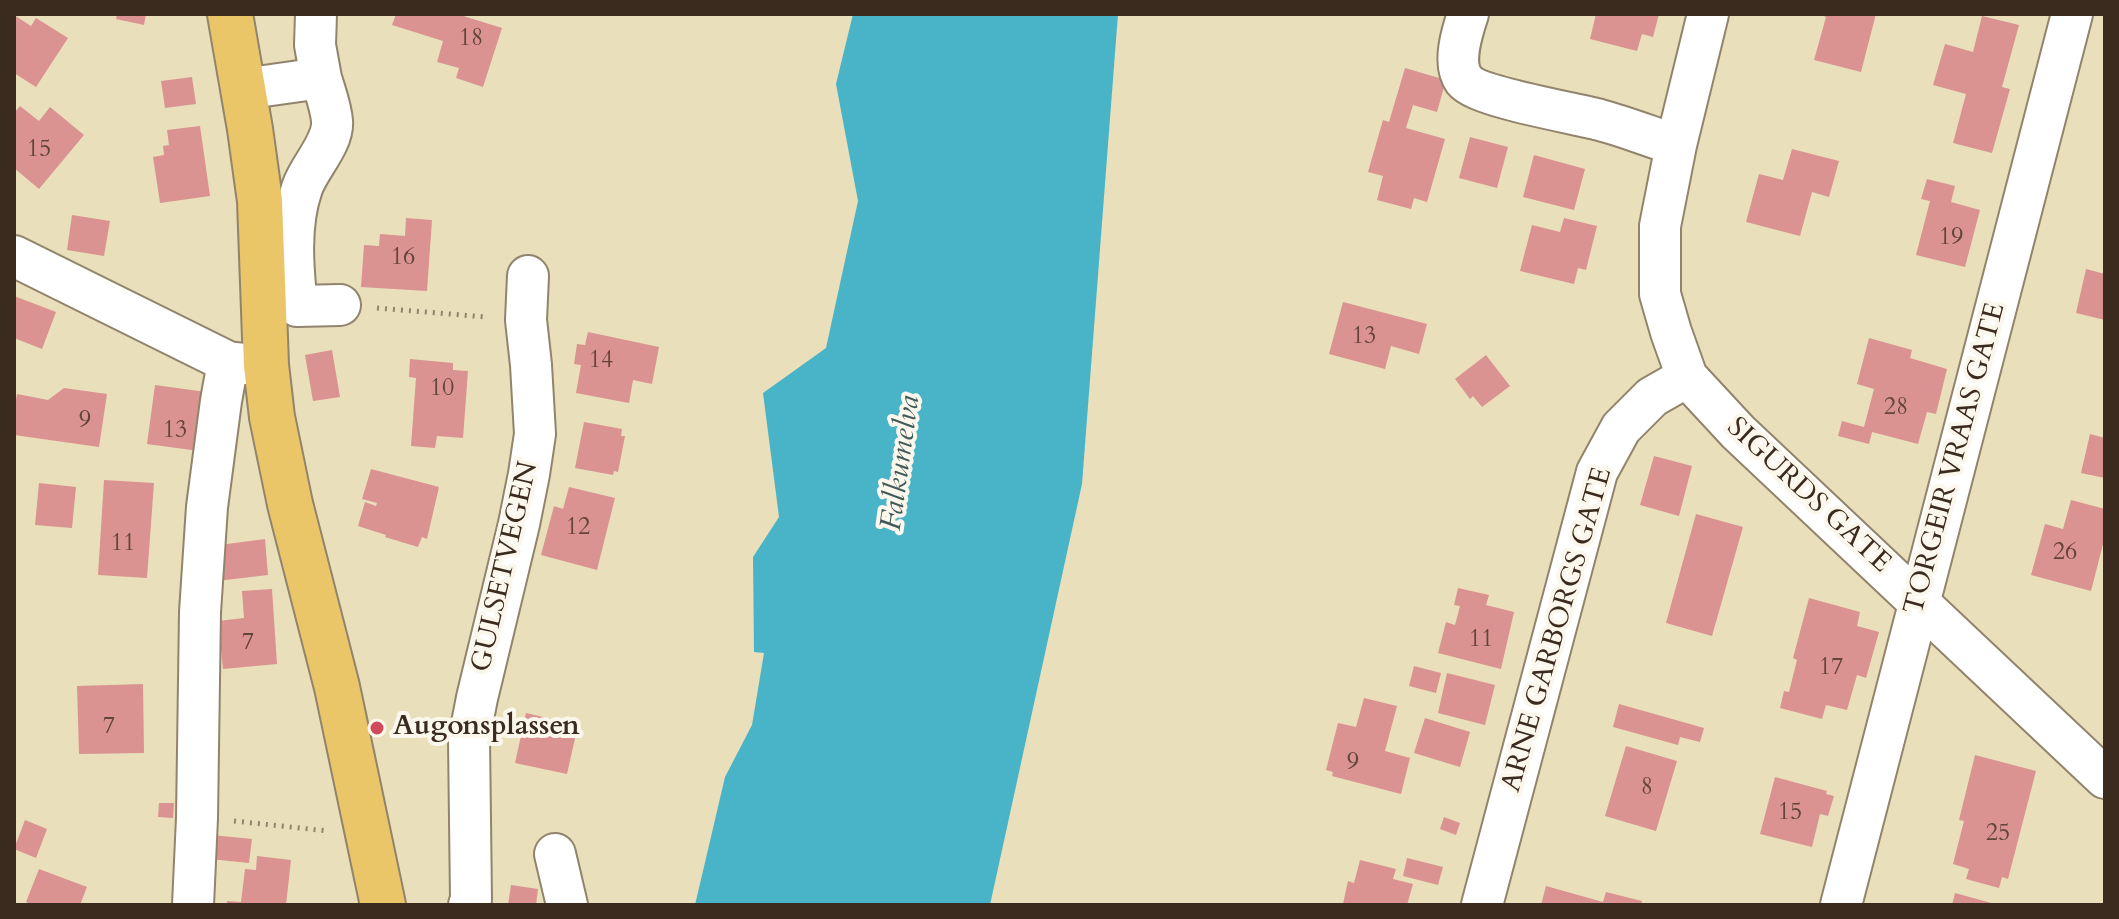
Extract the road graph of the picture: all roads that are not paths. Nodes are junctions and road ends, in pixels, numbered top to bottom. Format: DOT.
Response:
graph roads {
  1 [pos="230,14"];
  2 [pos="316,14"];
  3 [pos="1468,14"];
  4 [pos="1708,14"];
  5 [pos="2072,14"];
  6 [pos="321,78"];
  7 [pos="243,89"];
  8 [pos="1676,145"];
  9 [pos="14,256"];
  10 [pos="528,276"];
  11 [pos="340,305"];
  12 [pos="247,364"];
  13 [pos="1687,377"];
  14 [pos="1919,601"];
  15 [pos="2105,778"];
  16 [pos="555,854"];
  17 [pos="193,905"];
  18 [pos="383,905"];
  19 [pos="469,905"];
  20 [pos="567,905"];
  21 [pos="1482,905"];
  22 [pos="1841,905"];
  1 -- 7 [label="main road"];
  2 -- 6 [label="street"];
  3 -- 8 [label="street"];
  4 -- 8 [label="street"];
  5 -- 14 [label="street, TORGEIR VRAAS GATE"];
  6 -- 7 [label="street"];
  6 -- 11 [label="street"];
  7 -- 12 [label="main road"];
  8 -- 13 [label="street"];
  9 -- 12 [label="street"];
  10 -- 19 [label="street, GULSETVEGEN"];
  12 -- 17 [label="street"];
  12 -- 18 [label="main road"];
  13 -- 14 [label="street, SIGURDS GATE"];
  13 -- 21 [label="street, ARNE GARBORGS GATE"];
  14 -- 15 [label="street, SIGURDS GATE"];
  14 -- 22 [label="street, TORGEIR VRAAS GATE"];
  16 -- 20 [label="street"];
}
